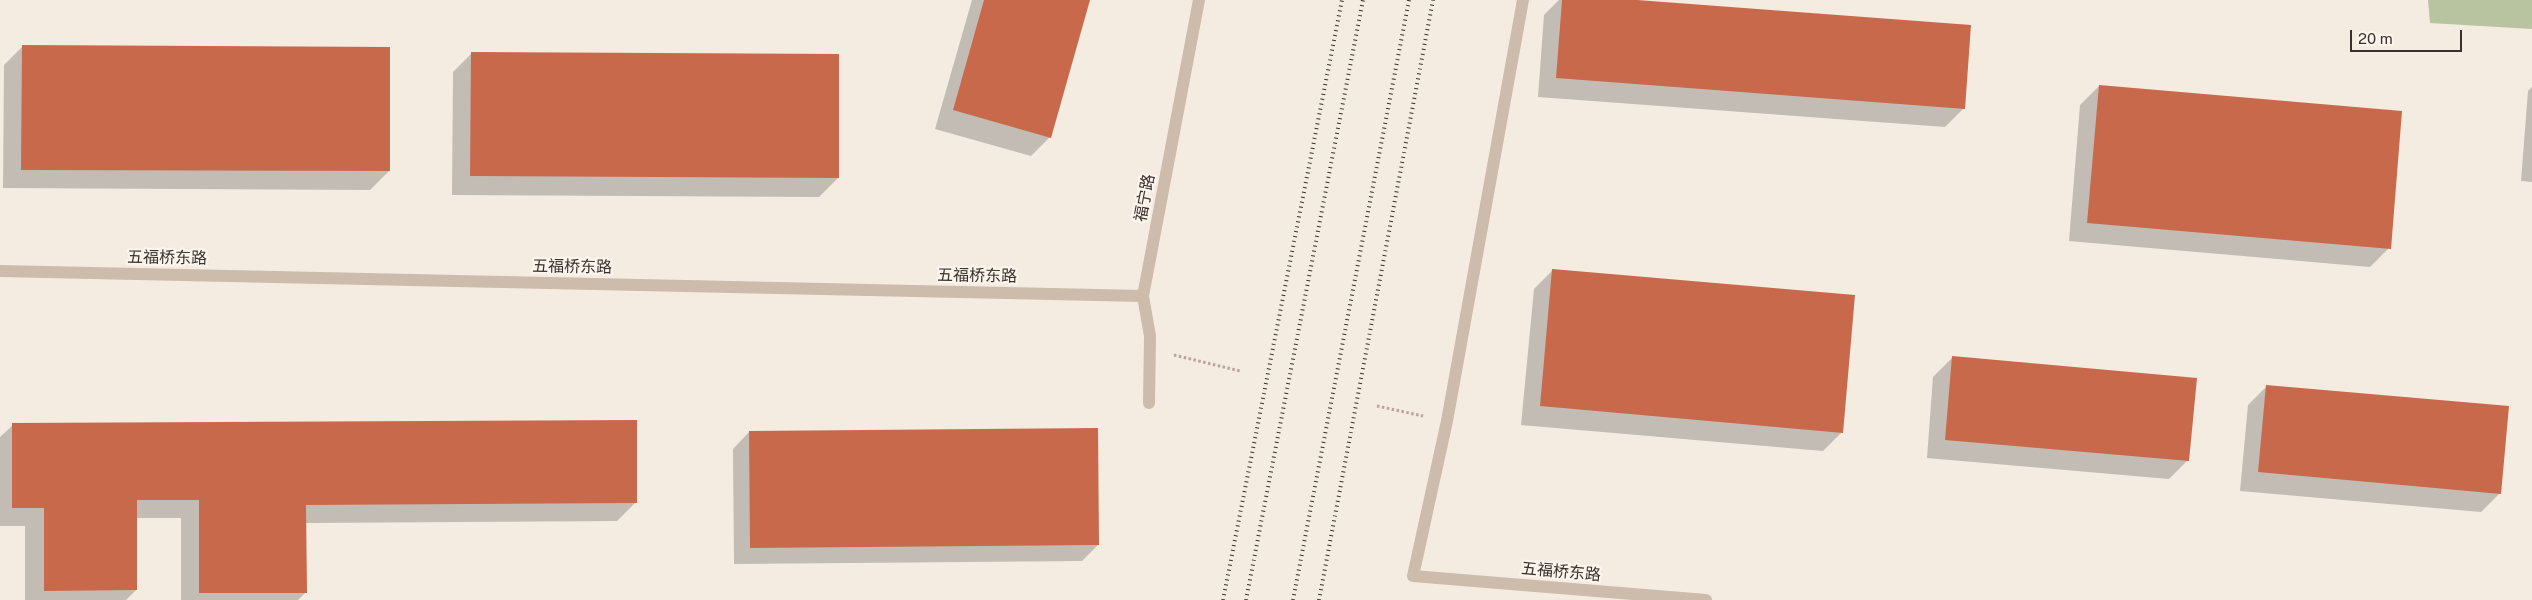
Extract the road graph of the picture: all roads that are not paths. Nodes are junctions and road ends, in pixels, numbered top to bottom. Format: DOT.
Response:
graph roads {
  1 [pos="1199,0"];
  2 [pos="1523,0"];
  3 [pos="0,271"];
  4 [pos="1142,296"];
  5 [pos="1149,403"];
  6 [pos="1706,600"];
  1 -- 4 [label="street, 福宁路"];
  2 -- 6 [label="street, 五福桥东路"];
  3 -- 4 [label="street, 五福桥东路"];
  4 -- 5 [label="street, 福宁路"];
}
